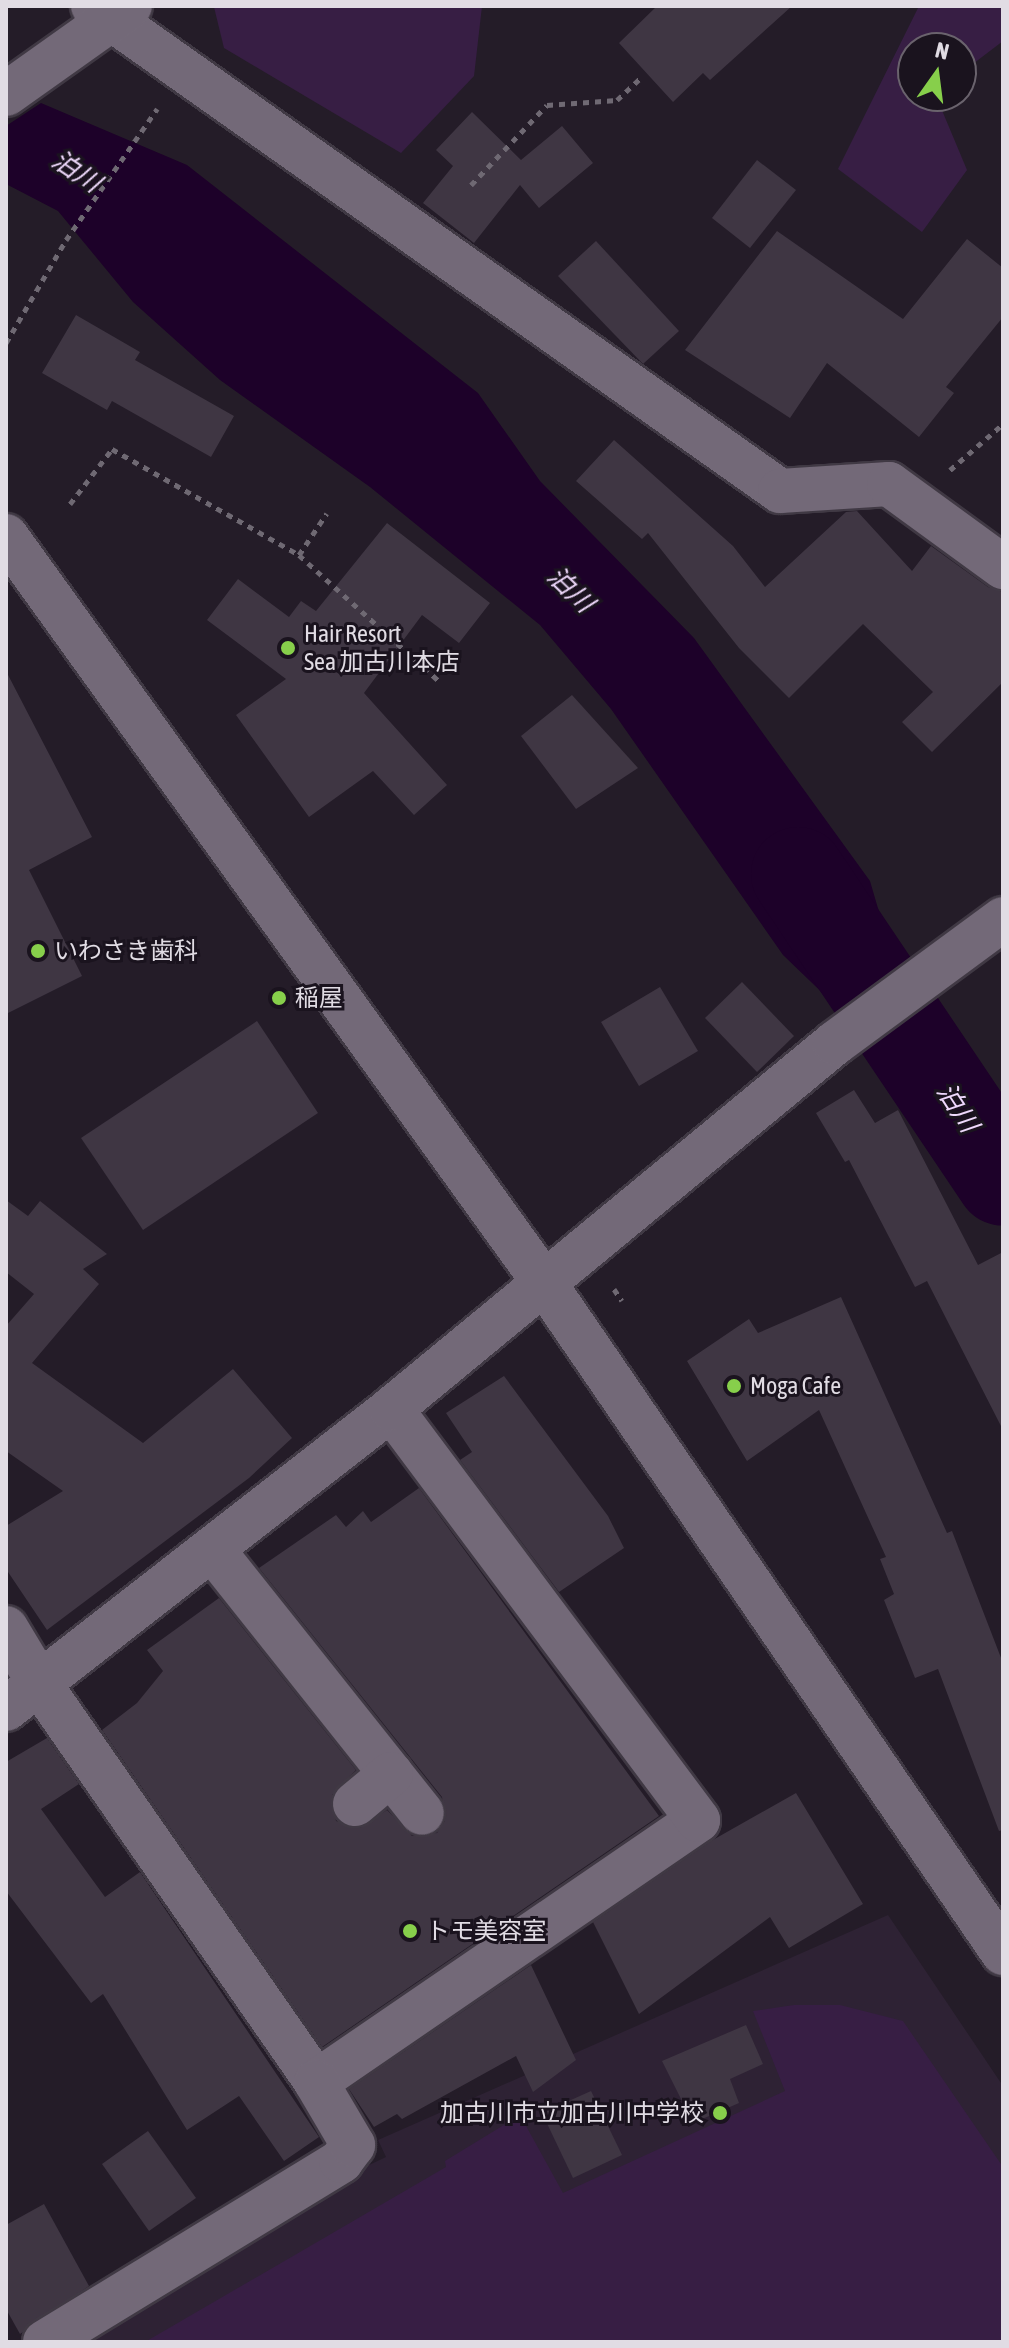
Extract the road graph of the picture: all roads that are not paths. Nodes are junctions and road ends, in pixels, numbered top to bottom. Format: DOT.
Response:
graph roads {
  1 [pos="110,10"];
  2 [pos="6,94"];
  3 [pos="6,536"];
  4 [pos="1003,567"];
  5 [pos="1003,919"];
  6 [pos="545,1284"];
  7 [pos="391,1409"];
  8 [pos="212,1549"];
  9 [pos="6,1628"];
  10 [pos="22,1696"];
  11 [pos="391,1774"];
  12 [pos="355,1804"];
  13 [pos="422,1813"];
  14 [pos="1003,1953"];
  15 [pos="316,2082"];
  16 [pos="45,2342"];
  1 -- 2 [label="street"];
  1 -- 4 [label="street"];
  3 -- 6 [label="street"];
  5 -- 6 [label="street"];
  6 -- 7 [label="street"];
  6 -- 14 [label="street"];
  7 -- 8 [label="street"];
  7 -- 15 [label="street"];
  8 -- 10 [label="street"];
  8 -- 11 [label="street"];
  9 -- 10 [label="street"];
  10 -- 15 [label="street"];
  11 -- 12 [label="street"];
  11 -- 13 [label="street"];
  15 -- 16 [label="street"];
}
